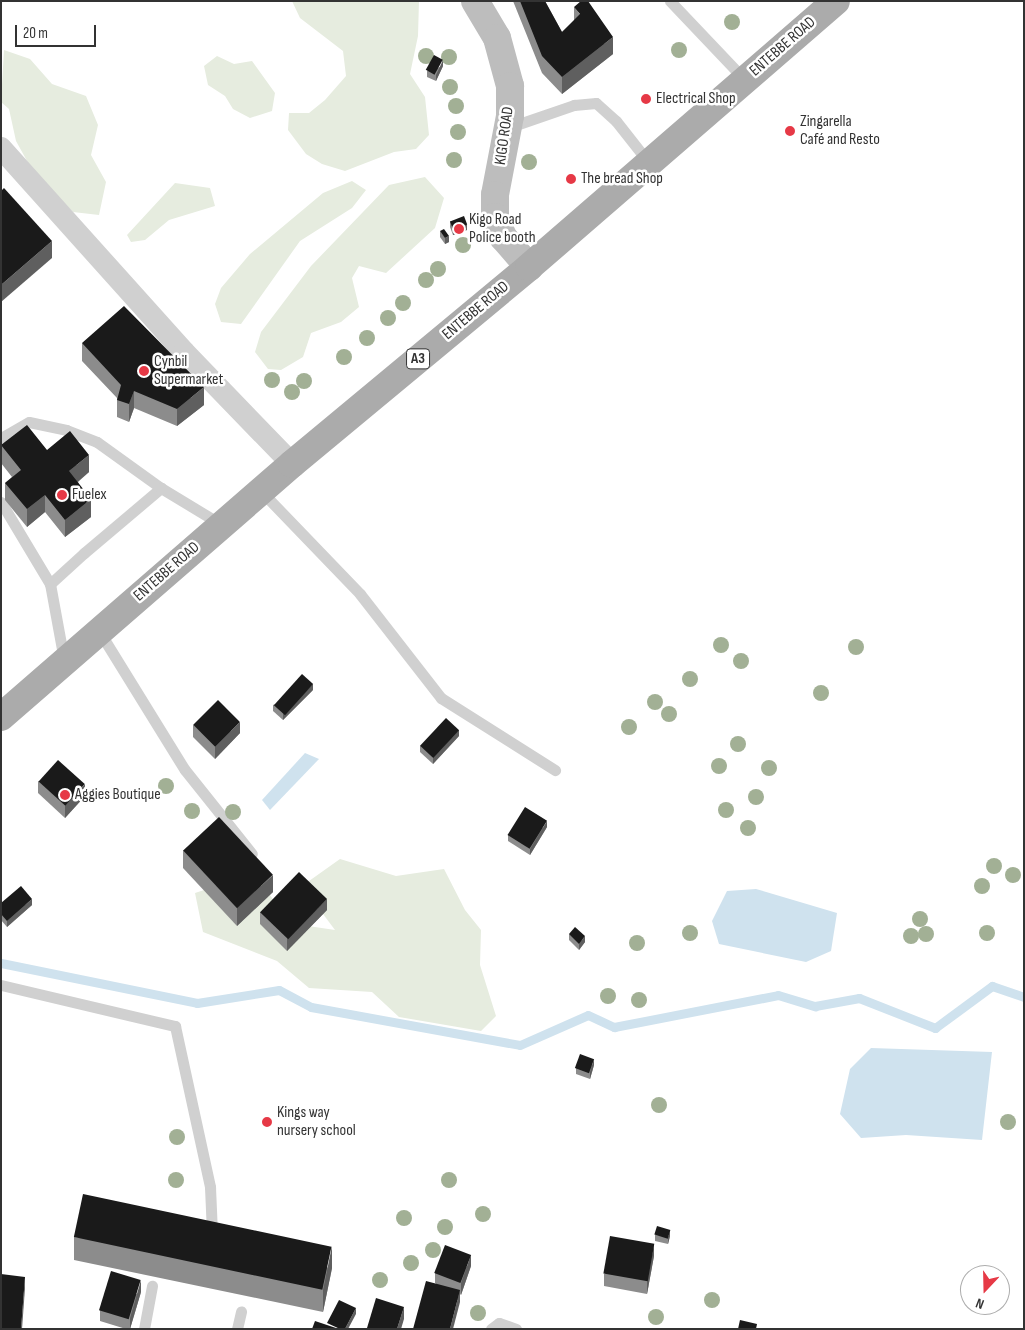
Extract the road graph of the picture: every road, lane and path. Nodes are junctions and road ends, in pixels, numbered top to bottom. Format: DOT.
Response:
graph roads {
  1 [pos="475,1"];
  2 [pos="670,1"];
  3 [pos="836,1"];
  4 [pos="745,80"];
  5 [pos="507,128"];
  6 [pos="1,148"];
  7 [pos="649,163"];
  8 [pos="529,267"];
  9 [pos="1,438"];
  10 [pos="292,464"];
  11 [pos="162,488"];
  12 [pos="261,491"];
  13 [pos="1,502"];
  14 [pos="222,525"];
  15 [pos="50,584"];
  16 [pos="99,631"];
  17 [pos="64,661"];
  18 [pos="2,714"];
  19 [pos="555,770"];
  20 [pos="258,861"];
  21 [pos="1,985"];
  22 [pos="212,1233"];
  23 [pos="152,1286"];
  24 [pos="241,1311"];
  25 [pos="144,1329"];
  26 [pos="237,1329"];
  27 [pos="491,1329"];
  28 [pos="516,1329"];
  1 -- 5 [label="street, KIGO ROAD"];
  2 -- 4 [label="lane"];
  3 -- 4 [label="main road, ENTEBBE ROAD / A3"];
  4 -- 7 [label="main road, ENTEBBE ROAD / A3"];
  5 -- 7 [label="lane"];
  5 -- 8 [label="street, KIGO ROAD"];
  6 -- 10 [label="street"];
  7 -- 8 [label="main road, ENTEBBE ROAD / A3"];
  8 -- 10 [label="main road, ENTEBBE ROAD / A3"];
  9 -- 11 [label="lane"];
  10 -- 12 [label="main road, ENTEBBE ROAD / A3"];
  11 -- 14 [label="lane"];
  11 -- 15 [label="lane"];
  12 -- 14 [label="main road, ENTEBBE ROAD / A3"];
  12 -- 19 [label="lane"];
  13 -- 15 [label="lane"];
  14 -- 16 [label="main road, ENTEBBE ROAD / A3"];
  15 -- 17 [label="lane"];
  16 -- 17 [label="main road, ENTEBBE ROAD / A3"];
  16 -- 20 [label="lane"];
  17 -- 18 [label="main road, ENTEBBE ROAD / A3"];
  21 -- 22 [label="lane"];
  23 -- 25 [label="lane"];
  24 -- 26 [label="lane"];
  27 -- 28 [label="lane"];
}
